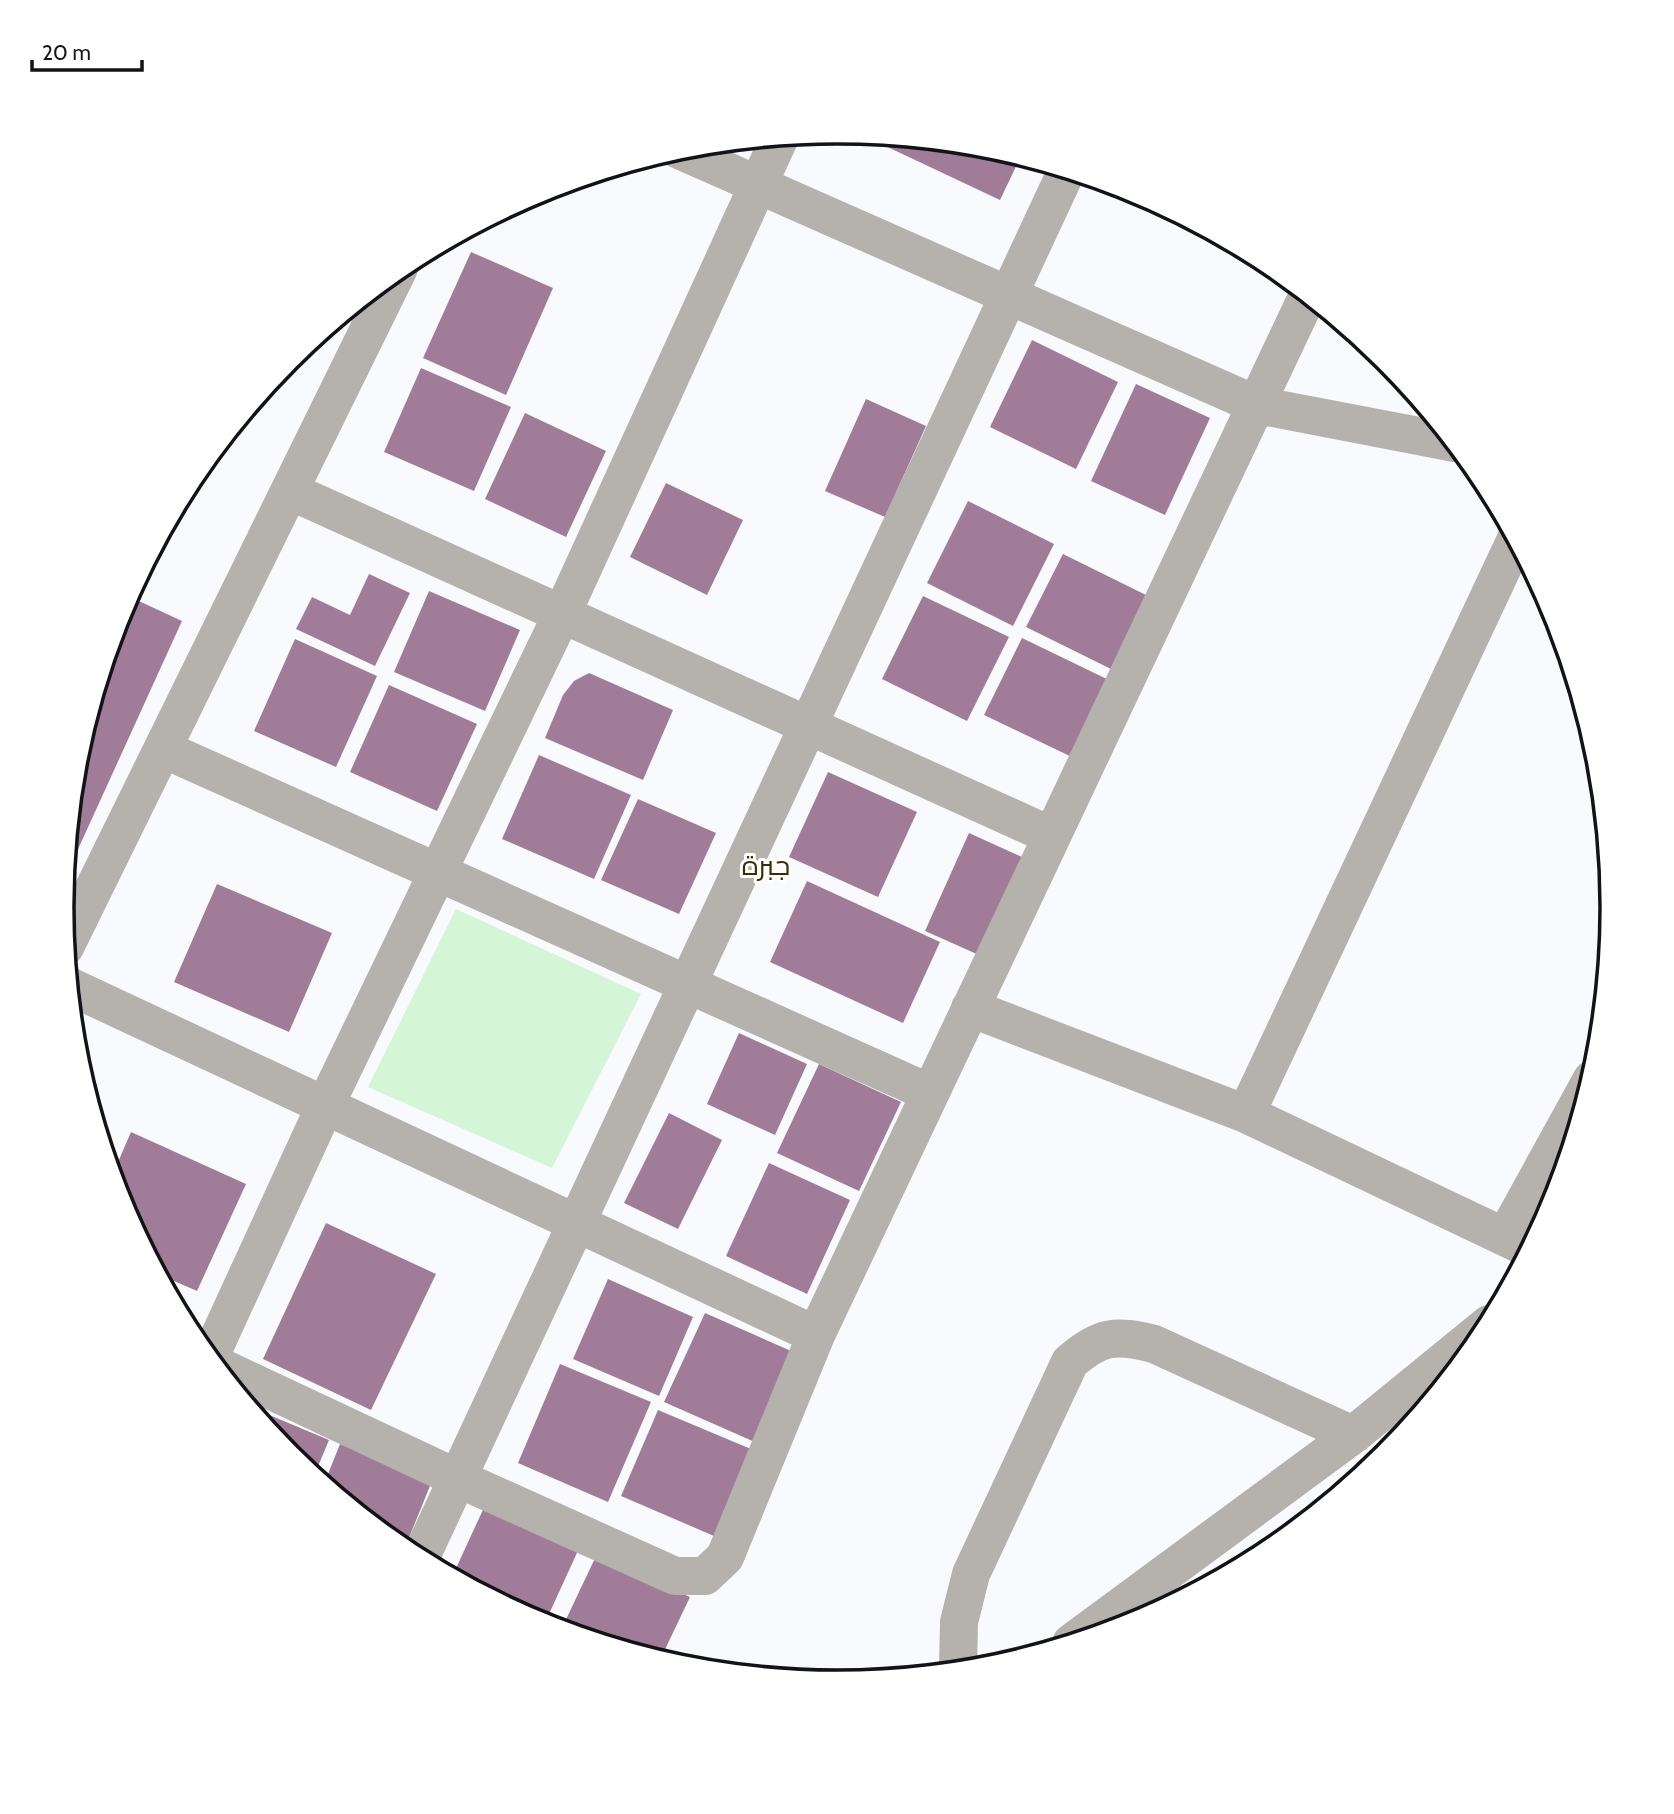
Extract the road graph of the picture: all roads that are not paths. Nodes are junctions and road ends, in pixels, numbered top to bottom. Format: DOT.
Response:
graph roads {
  1 [pos="776,146"];
  2 [pos="695,157"];
  3 [pos="1063,178"];
  4 [pos="758,185"];
  5 [pos="389,289"];
  6 [pos="1009,296"];
  7 [pos="1304,303"];
  8 [pos="1257,405"];
  9 [pos="1442,440"];
  10 [pos="290,491"];
  11 [pos="1511,549"];
  12 [pos="562,614"];
  13 [pos="808,726"];
  14 [pos="163,749"];
  15 [pos="1052,836"];
  16 [pos="437,872"];
  17 [pos="74,928"];
  18 [pos="687,985"];
  19 [pos="78,990"];
  20 [pos="970,1008"];
  21 [pos="930,1093"];
  22 [pos="325,1106"];
  23 [pos="1246,1114"];
  24 [pos="1563,1143"];
  25 [pos="576,1223"];
  26 [pos="1517,1243"];
  27 [pos="816,1335"];
  28 [pos="1460,1347"];
  29 [pos="216,1350"];
  30 [pos="229,1370"];
  31 [pos="1353,1435"];
  32 [pos="457,1478"];
  33 [pos="425,1549"];
  34 [pos="1094,1625"];
  35 [pos="958,1661"];
  1 -- 4 [label="street"];
  2 -- 4 [label="street"];
  3 -- 6 [label="street"];
  4 -- 6 [label="street"];
  4 -- 12 [label="street"];
  5 -- 10 [label="street"];
  6 -- 8 [label="street"];
  6 -- 13 [label="street"];
  7 -- 8 [label="street"];
  8 -- 9 [label="street"];
  8 -- 15 [label="street"];
  10 -- 12 [label="street"];
  10 -- 14 [label="street"];
  11 -- 23 [label="street"];
  12 -- 13 [label="street"];
  12 -- 16 [label="street"];
  13 -- 15 [label="street"];
  13 -- 18 [label="street"];
  14 -- 16 [label="street"];
  14 -- 17 [label="street"];
  15 -- 20 [label="street"];
  16 -- 18 [label="street"];
  16 -- 22 [label="street"];
  18 -- 21 [label="street"];
  18 -- 25 [label="street"];
  19 -- 22 [label="street"];
  20 -- 21 [label="street"];
  20 -- 23 [label="street"];
  21 -- 27 [label="street"];
  22 -- 25 [label="street"];
  22 -- 29 [label="street"];
  23 -- 26 [label="street"];
  24 -- 26 [label="street"];
  25 -- 27 [label="street"];
  25 -- 32 [label="street"];
  27 -- 32 [label="street"];
  28 -- 31 [label="street"];
  30 -- 32 [label="street"];
  31 -- 34 [label="street"];
  31 -- 35 [label="street"];
  32 -- 33 [label="street"];
}
